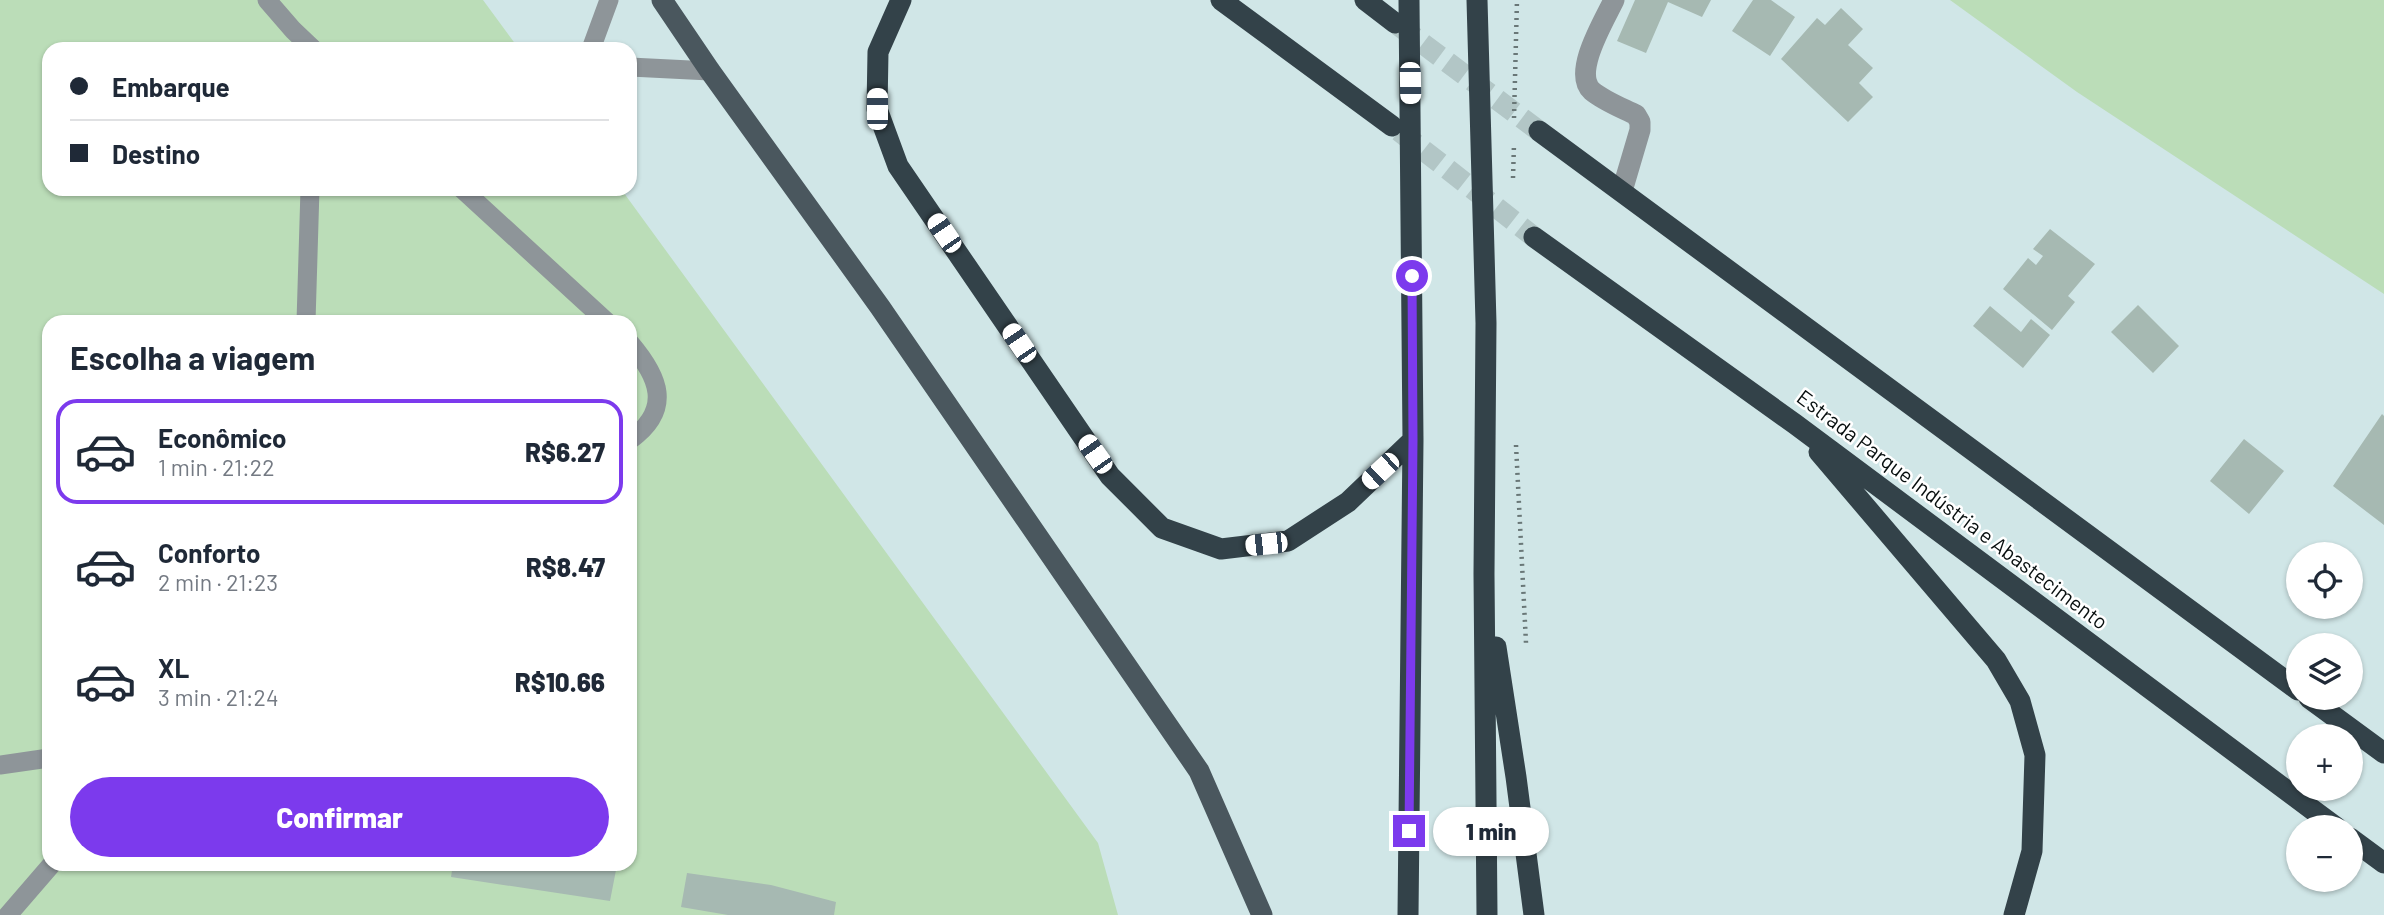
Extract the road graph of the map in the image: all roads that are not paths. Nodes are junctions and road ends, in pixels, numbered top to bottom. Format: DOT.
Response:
graph roads {
  1 [pos="267,0"];
  2 [pos="608,0"];
  3 [pos="662,0"];
  4 [pos="901,0"];
  5 [pos="1221,0"];
  6 [pos="1365,0"];
  7 [pos="1409,0"];
  8 [pos="1477,0"];
  9 [pos="1614,0"];
  10 [pos="1395,23"];
  11 [pos="306,42"];
  12 [pos="594,42"];
  13 [pos="637,67"];
  14 [pos="710,71"];
  15 [pos="1392,126"];
  16 [pos="1539,131"];
  17 [pos="1622,191"];
  18 [pos="310,196"];
  19 [pos="470,196"];
  20 [pos="1534,237"];
  21 [pos="306,315"];
  22 [pos="599,315"];
  23 [pos="637,352"];
  24 [pos="1795,424"];
  25 [pos="637,434"];
  26 [pos="1413,440"];
  27 [pos="1484,574"];
  28 [pos="2286,681"];
  29 [pos="2325,710"];
  30 [pos="2384,753"];
  31 [pos="42,759"];
  32 [pos="0,765"];
  33 [pos="2320,815"];
  34 [pos="2363,848"];
  35 [pos="2384,863"];
  36 [pos="46,871"];
  37 [pos="8,915"];
  38 [pos="1262,915"];
  39 [pos="1408,915"];
  40 [pos="1487,915"];
  41 [pos="1534,915"];
  42 [pos="2014,915"];
  1 -- 11 [label="lane"];
  2 -- 12 [label="lane"];
  3 -- 14 [label="main road"];
  4 -- 26 [label="highway"];
  5 -- 15 [label="highway"];
  6 -- 10 [label="highway"];
  7 -- 26 [label="highway"];
  8 -- 27 [label="highway"];
  9 -- 17 [label="street"];
  13 -- 14 [label="lane"];
  14 -- 38 [label="main road"];
  16 -- 17 [label="highway"];
  17 -- 28 [label="highway"];
  18 -- 21 [label="lane"];
  19 -- 22 [label="lane"];
  20 -- 24 [label="highway, Estrada Parque Indústria e Abastecimento"];
  23 -- 25 [label="lane"];
  24 -- 33 [label="highway, Estrada Parque Indústria e Abastecimento"];
  24 -- 42 [label="highway"];
  26 -- 39 [label="highway"];
  27 -- 40 [label="highway"];
  27 -- 41 [label="highway"];
  29 -- 30 [label="highway"];
  31 -- 32 [label="lane"];
  34 -- 35 [label="highway"];
  36 -- 37 [label="lane"];
}
